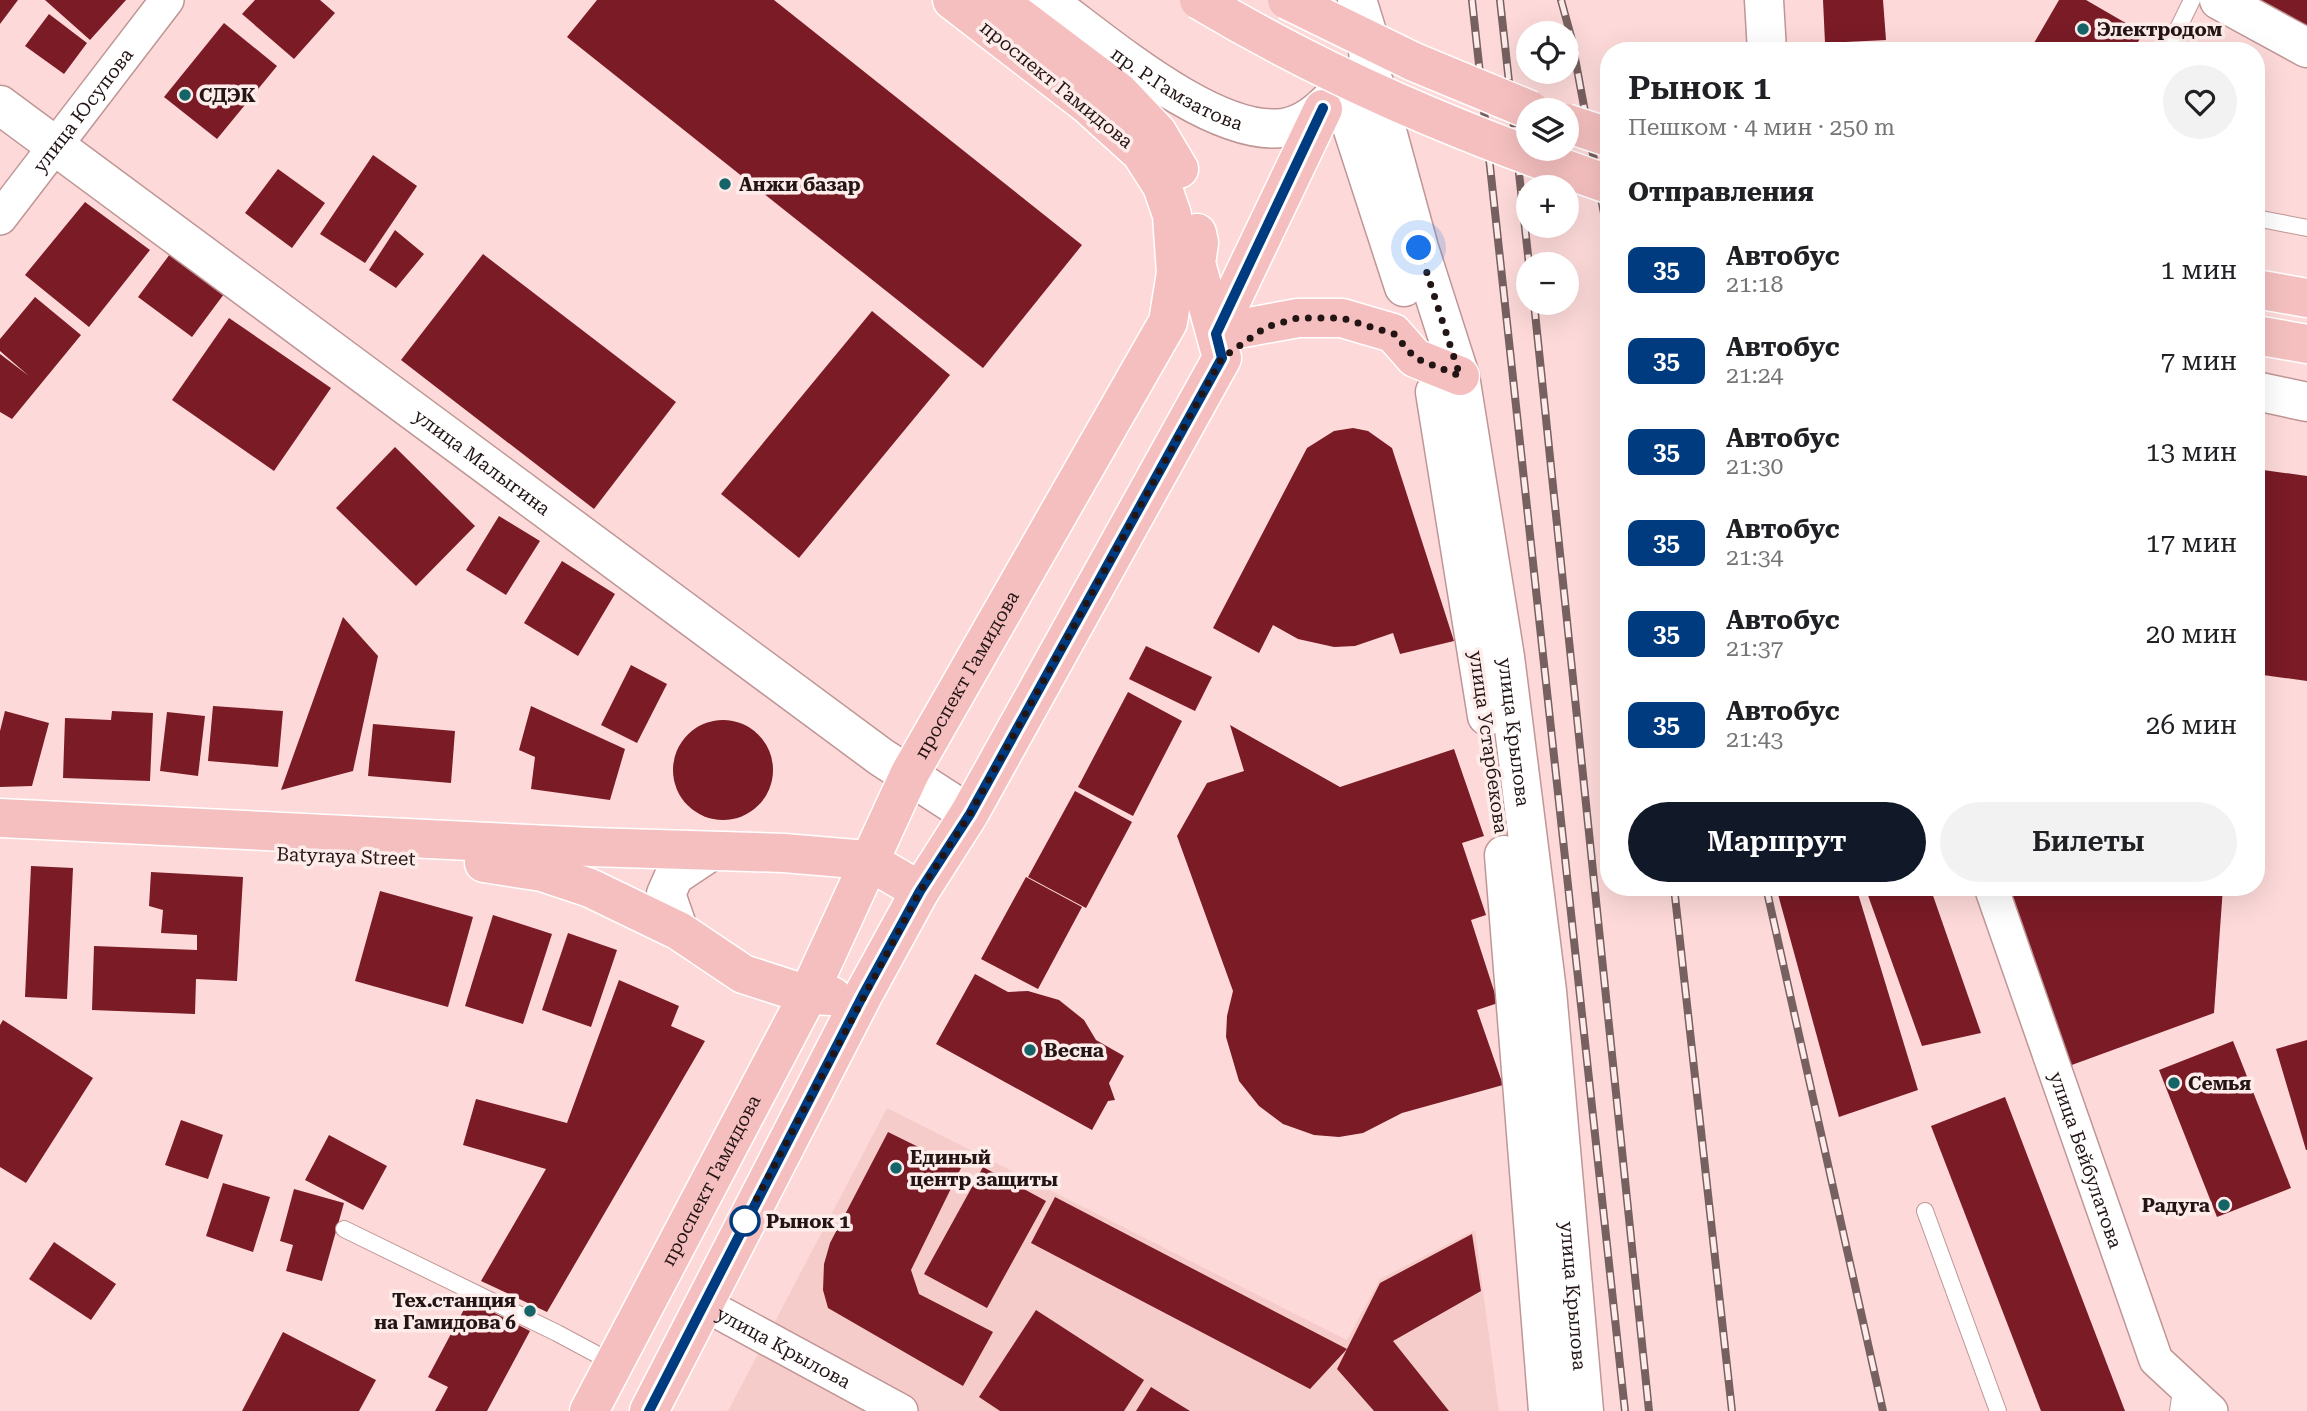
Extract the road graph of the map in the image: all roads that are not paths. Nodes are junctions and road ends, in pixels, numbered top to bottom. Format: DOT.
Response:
graph roads {
  1 [pos="167,0"];
  2 [pos="952,0"];
  3 [pos="997,0"];
  4 [pos="1046,0"];
  5 [pos="1199,0"];
  6 [pos="1287,0"];
  7 [pos="1357,0"];
  8 [pos="1764,0"];
  9 [pos="2192,0"];
  10 [pos="2218,0"];
  11 [pos="1766,42"];
  12 [pos="2171,42"];
  13 [pos="2307,48"];
  14 [pos="1369,65"];
  15 [pos="1331,99"];
  16 [pos="1516,104"];
  17 [pos="0,105"];
  18 [pos="1579,127"];
  19 [pos="1600,134"];
  20 [pos="54,148"];
  21 [pos="1600,181"];
  22 [pos="0,218"];
  23 [pos="2265,220"];
  24 [pos="2307,228"];
  25 [pos="2265,291"];
  26 [pos="2307,298"];
  27 [pos="2265,337"];
  28 [pos="2307,345"];
  29 [pos="1219,347"];
  30 [pos="1445,371"];
  31 [pos="2265,393"];
  32 [pos="2307,402"];
  33 [pos="896,765"];
  34 [pos="970,814"];
  35 [pos="0,818"];
  36 [pos="0,838"];
  37 [pos="710,852"];
  38 [pos="867,860"];
  39 [pos="920,891"];
  40 [pos="1995,896"];
  41 [pos="680,931"];
  42 [pos="808,995"];
  43 [pos="862,997"];
  44 [pos="1925,1211"];
  45 [pos="344,1229"];
  46 [pos="702,1303"];
  47 [pos="613,1363"];
  48 [pos="2180,1398"];
  49 [pos="589,1411"];
  50 [pos="649,1411"];
  51 [pos="901,1411"];
  52 [pos="1548,1411"];
  53 [pos="1584,1411"];
  54 [pos="1998,1411"];
  55 [pos="2211,1411"];
  1 -- 20 [label="street, улица Юсупова"];
  2 -- 33 [label="main road, проспект Гамидова"];
  3 -- 29 [label="main road"];
  4 -- 15 [label="main road, пр. Р.Гамзатова"];
  5 -- 21 [label="main road, bridge"];
  6 -- 16 [label="main road, bridge"];
  7 -- 14 [label="main road"];
  8 -- 11 [label="main road"];
  9 -- 12 [label="lane"];
  10 -- 13 [label="main road"];
  14 -- 15 [label="main road, пр. Р.Гамзатова"];
  14 -- 30 [label="main road, улица Крылова"];
  15 -- 29 [label="main road, пр. Р.Гамзатова"];
  15 -- 30 [label="main road, улица Устарбекова"];
  17 -- 20 [label="main road, улица Малыгина"];
  18 -- 19 [label="main road, bridge"];
  20 -- 22 [label="street, улица Юсупова"];
  20 -- 33 [label="main road, улица Малыгина"];
  23 -- 24 [label="lane"];
  25 -- 26 [label="main road"];
  27 -- 28 [label="main road"];
  29 -- 30 [label="main road"];
  29 -- 34 [label="main road"];
  30 -- 52 [label="main road, улица Устарбекова"];
  30 -- 53 [label="main road, улица Крылова"];
  31 -- 32 [label="main road"];
  33 -- 34 [label="main road, улица Малыгина"];
  33 -- 38 [label="main road, проспект Гамидова"];
  34 -- 39 [label="main road"];
  35 -- 37 [label="main road, Batyraya Street"];
  36 -- 41 [label="main road, Batyraya Street"];
  37 -- 38 [label="main road, Batyraya Street"];
  37 -- 41 [label="main road"];
  38 -- 39 [label="main road"];
  38 -- 42 [label="main road, проспект Гамидова"];
  39 -- 43 [label="main road"];
  40 -- 48 [label="street, улица Бейбулатова"];
  41 -- 42 [label="main road, Batyraya Street"];
  42 -- 43 [label="main road, Batyraya Street"];
  42 -- 47 [label="main road, проспект Гамидова"];
  43 -- 46 [label="main road"];
  44 -- 54 [label="lane"];
  45 -- 47 [label="lane"];
  46 -- 50 [label="main road"];
  46 -- 51 [label="street, улица Крылова"];
  47 -- 49 [label="main road, проспект Гамидова"];
  48 -- 55 [label="street, улица Бейбулатова"];
}
